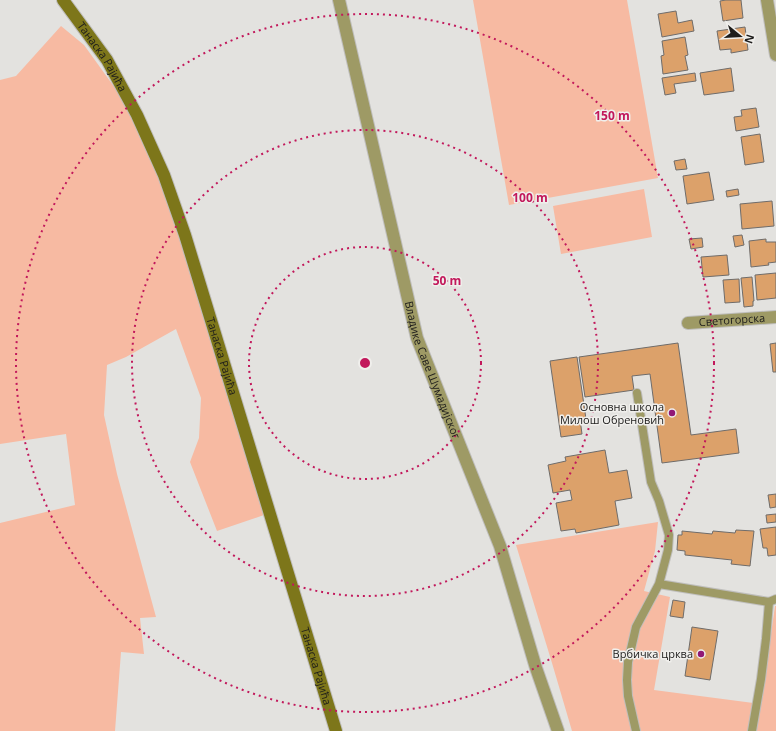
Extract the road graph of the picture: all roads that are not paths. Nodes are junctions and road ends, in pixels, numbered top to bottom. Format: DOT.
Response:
graph roads {
  1 [pos="63,0"];
  2 [pos="340,0"];
  3 [pos="767,0"];
  4 [pos="776,55"];
  5 [pos="776,317"];
  6 [pos="688,323"];
  7 [pos="637,393"];
  8 [pos="659,584"];
  9 [pos="772,601"];
  10 [pos="336,731"];
  11 [pos="558,731"];
  12 [pos="636,731"];
  13 [pos="752,731"];
  1 -- 10 [label="street, Танаска Рајића"];
  2 -- 11 [label="street, Владике Саве Шумадијског"];
  3 -- 4 [label="street"];
  5 -- 6 [label="street, Светогорска"];
  7 -- 8 [label="lane"];
  8 -- 9 [label="lane"];
  8 -- 12 [label="lane"];
  9 -- 13 [label="lane"];
}
